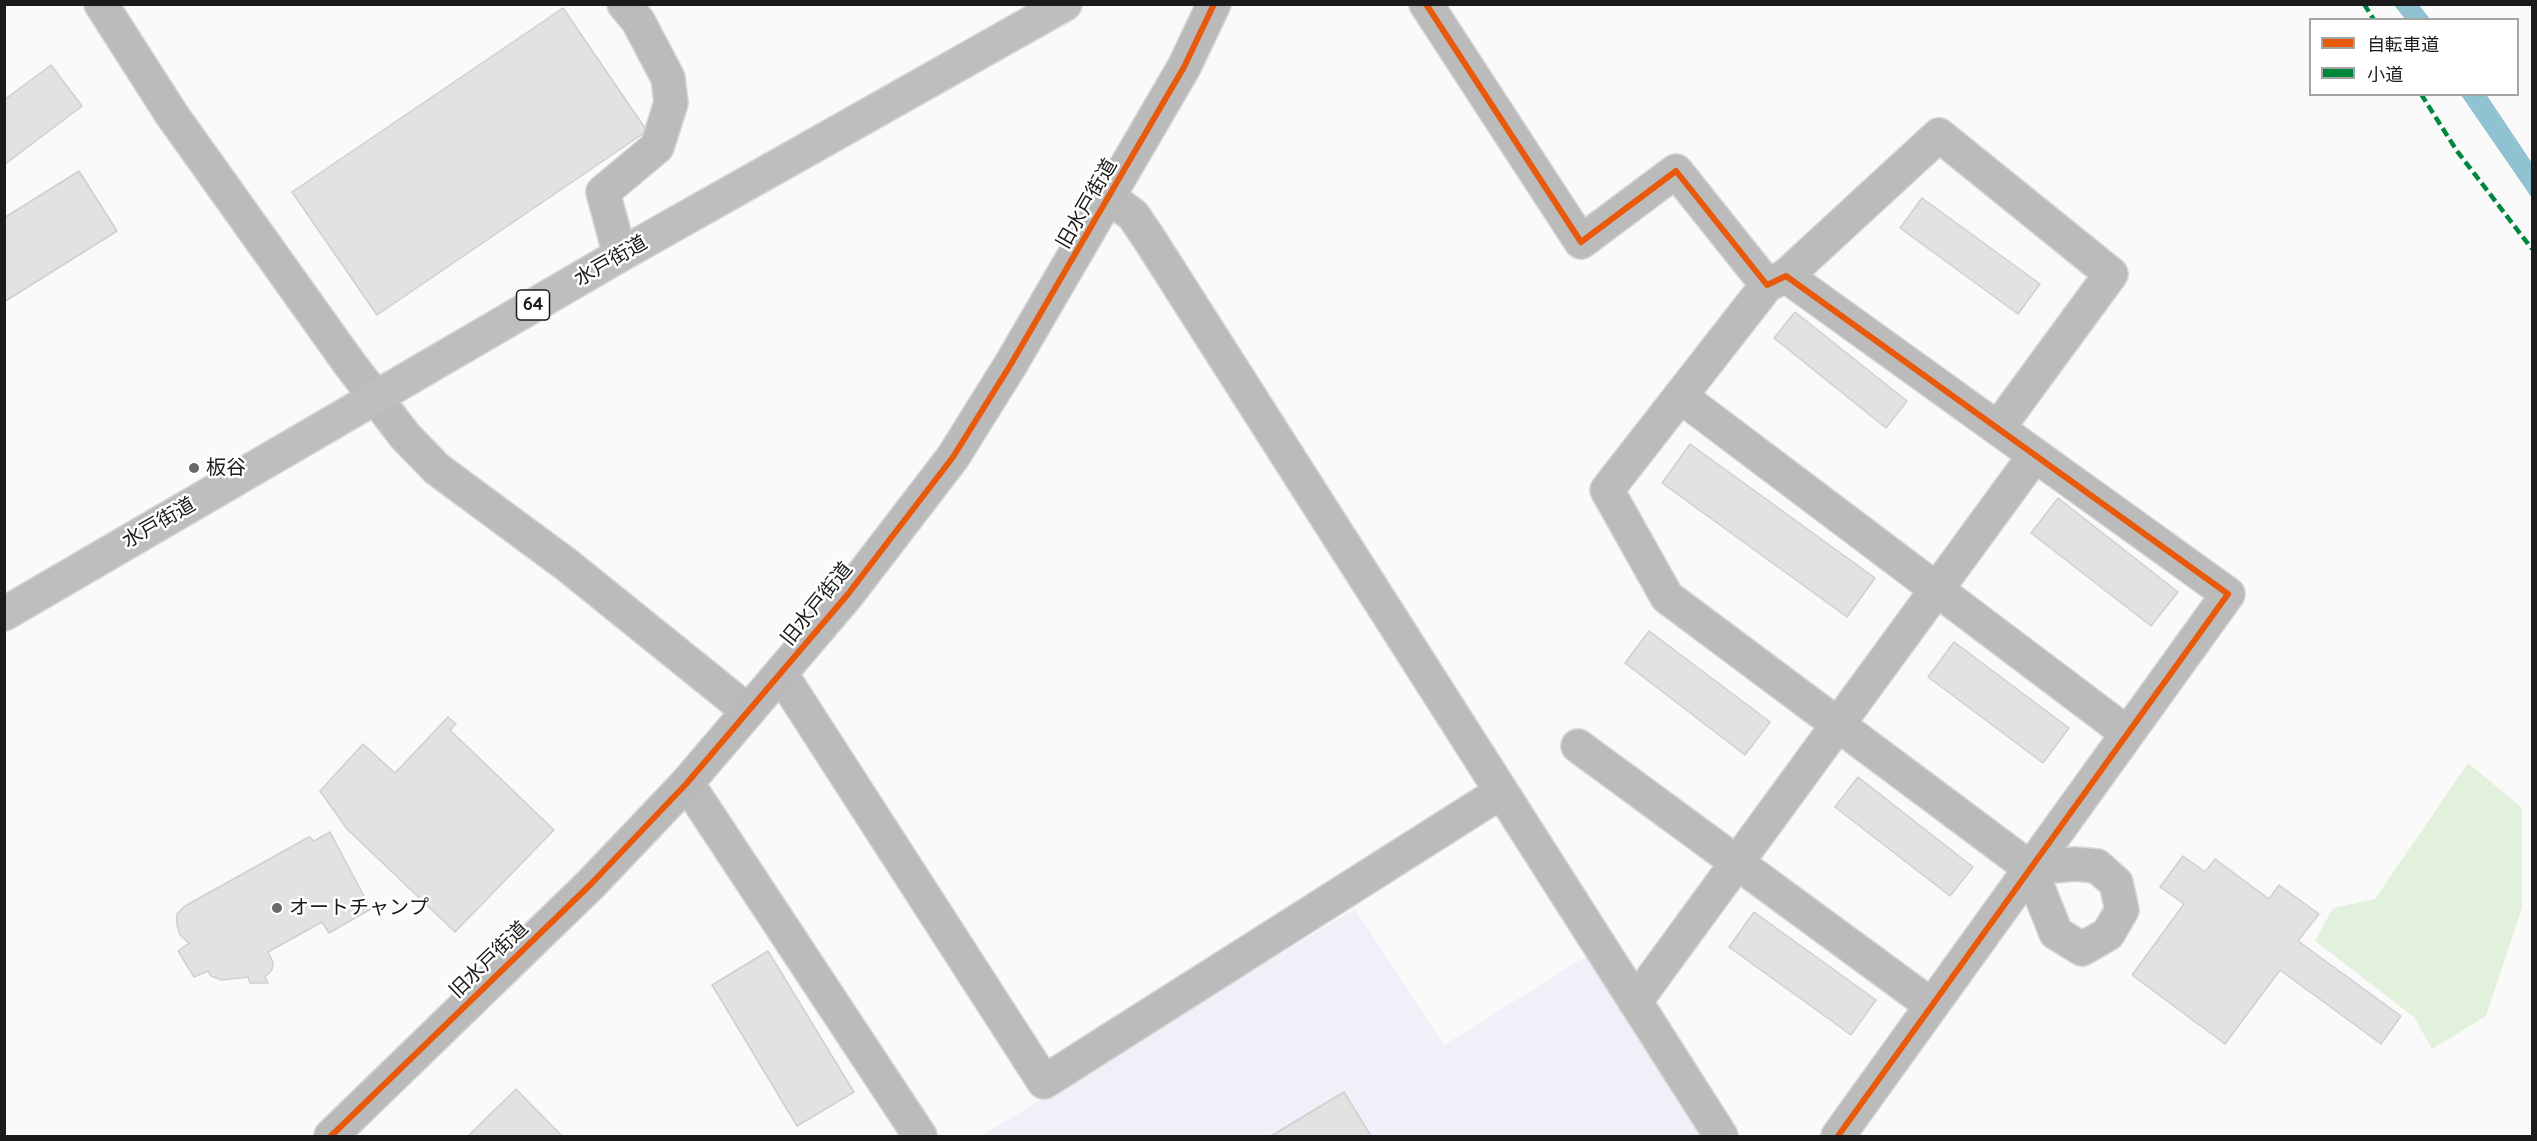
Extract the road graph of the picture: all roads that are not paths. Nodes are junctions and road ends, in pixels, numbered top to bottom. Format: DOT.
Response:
graph roads {
  1 [pos="101,4"];
  2 [pos="624,4"];
  3 [pos="1065,4"];
  4 [pos="1214,4"];
  5 [pos="1426,4"];
  6 [pos="1110,198"];
  7 [pos="620,255"];
  8 [pos="1777,280"];
  9 [pos="1680,396"];
  10 [pos="373,397"];
  11 [pos="1998,428"];
  12 [pos="2035,455"];
  13 [pos="1936,590"];
  14 [pos="4,614"];
  15 [pos="781,674"];
  16 [pos="748,711"];
  17 [pos="1837,722"];
  18 [pos="2127,733"];
  19 [pos="1578,746"];
  20 [pos="687,783"];
  21 [pos="1501,792"];
  22 [pos="1735,864"];
  23 [pos="2030,868"];
  24 [pos="1635,1002"];
  25 [pos="1931,1005"];
  26 [pos="331,1137"];
  27 [pos="920,1137"];
  28 [pos="1721,1137"];
  29 [pos="1838,1137"];
  1 -- 10 [label="street"];
  2 -- 7 [label="street"];
  3 -- 7 [label="main road, 水戸街道 / 64"];
  4 -- 6 [label="street, 旧水戸街道"];
  5 -- 8 [label="street"];
  6 -- 15 [label="street, 旧水戸街道"];
  6 -- 21 [label="street"];
  7 -- 10 [label="main road, 水戸街道 / 64"];
  8 -- 9 [label="street"];
  8 -- 11 [label="street"];
  8 -- 11 [label="street"];
  9 -- 13 [label="street"];
  9 -- 17 [label="street"];
  10 -- 14 [label="main road, 水戸街道 / 64"];
  10 -- 16 [label="street"];
  11 -- 12 [label="street"];
  12 -- 13 [label="street"];
  12 -- 18 [label="street"];
  13 -- 17 [label="street"];
  13 -- 18 [label="street"];
  15 -- 16 [label="street, 旧水戸街道"];
  15 -- 21 [label="street"];
  16 -- 20 [label="street, 旧水戸街道"];
  17 -- 22 [label="street"];
  17 -- 23 [label="street"];
  18 -- 23 [label="street"];
  19 -- 22 [label="street"];
  20 -- 26 [label="street, 旧水戸街道"];
  20 -- 27 [label="street"];
  21 -- 24 [label="street"];
  22 -- 24 [label="street"];
  22 -- 25 [label="street"];
  23 -- 25 [label="street"];
  24 -- 28 [label="street"];
  25 -- 29 [label="street"];
}
